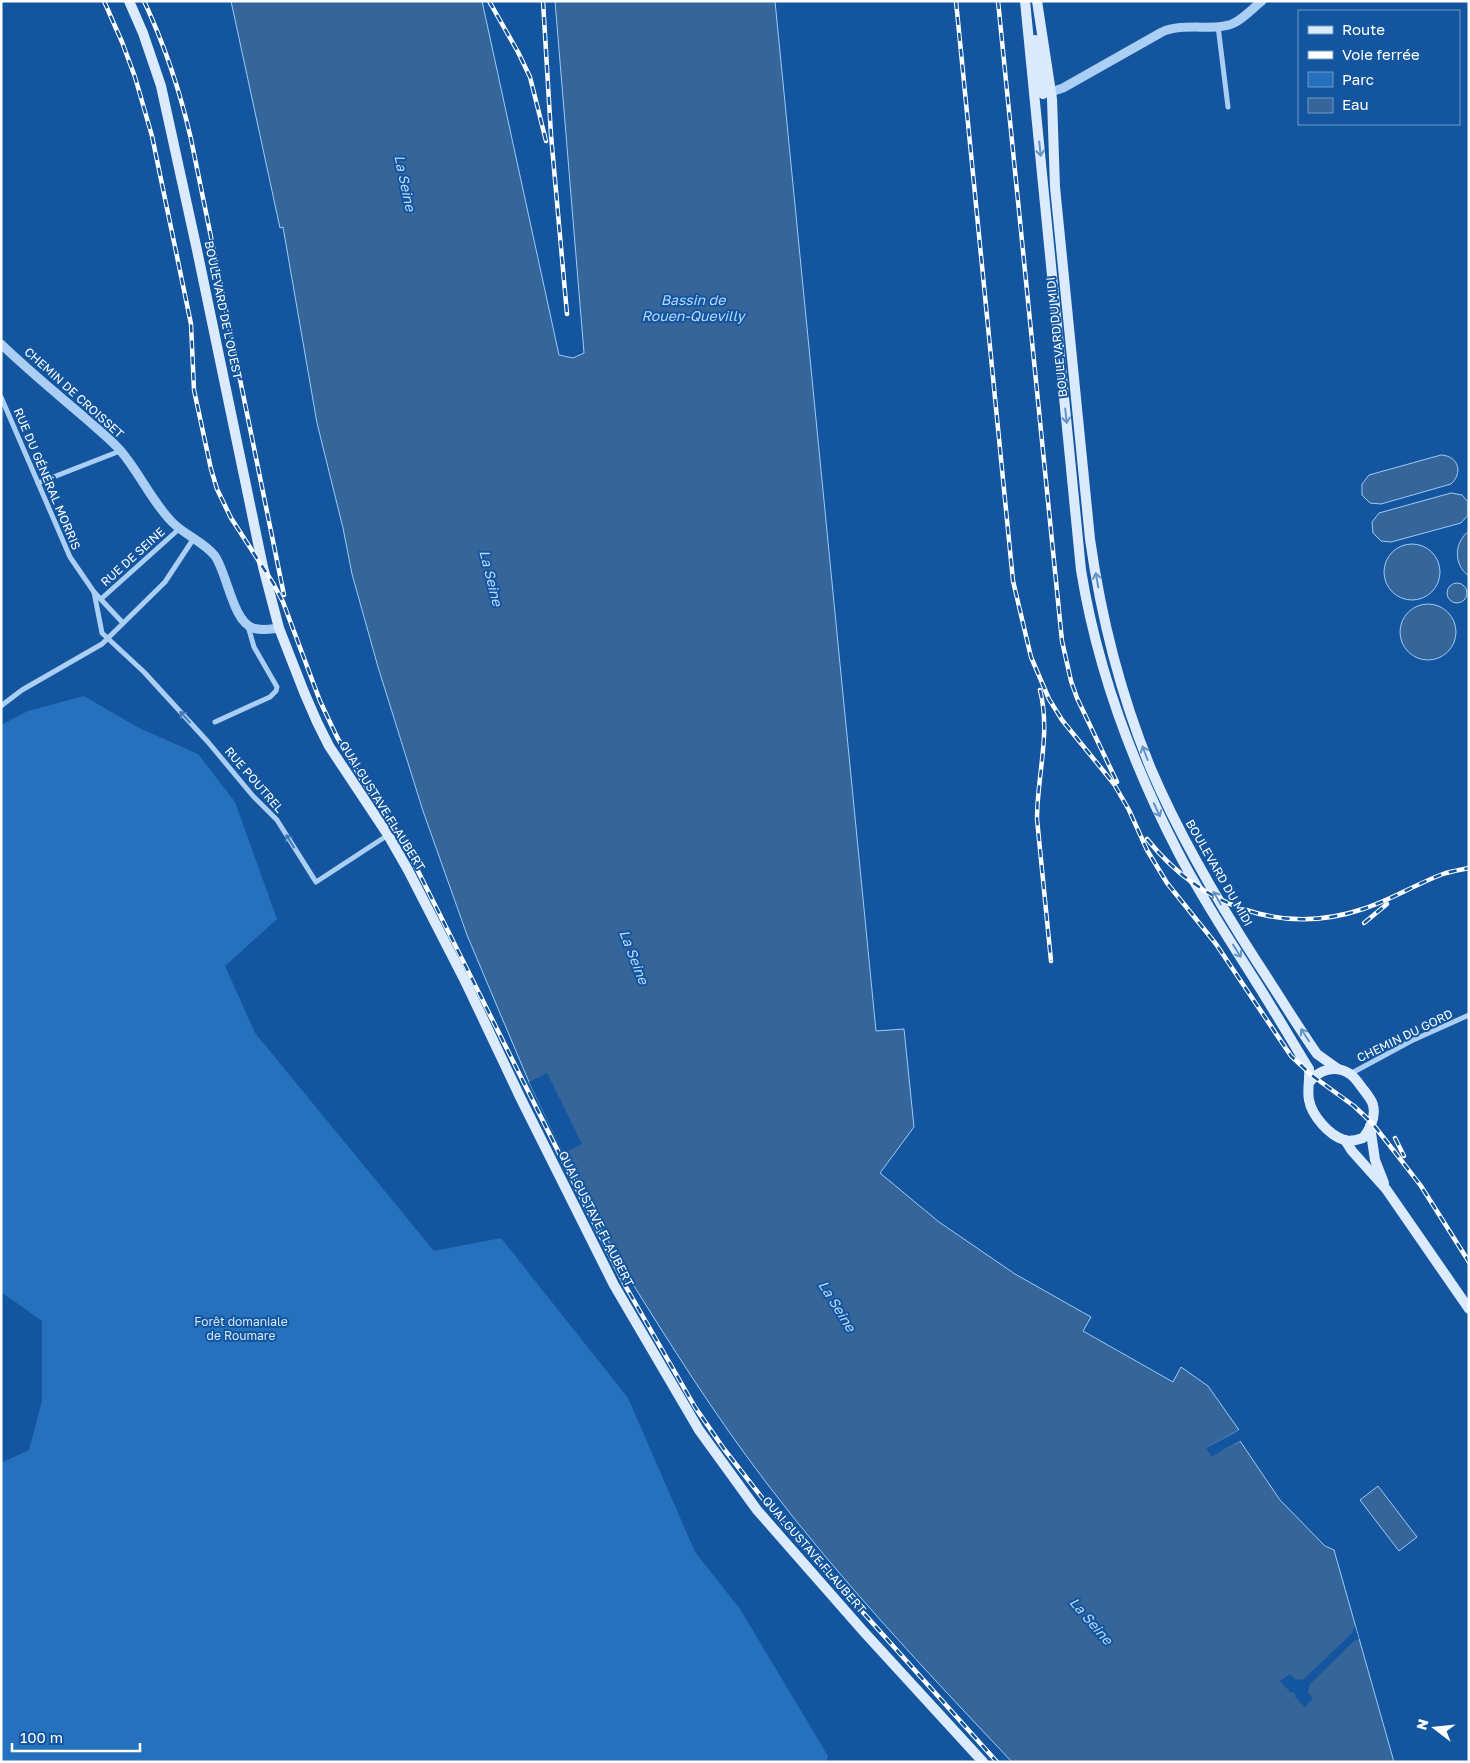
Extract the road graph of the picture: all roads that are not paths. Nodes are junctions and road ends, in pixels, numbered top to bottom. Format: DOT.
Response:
graph roads {
  1 [pos="129,1"];
  2 [pos="1026,1"];
  3 [pos="1037,1"];
  4 [pos="1262,1"];
  5 [pos="1215,26"];
  6 [pos="1043,96"];
  7 [pos="1228,107"];
  8 [pos="1,344"];
  9 [pos="1,397"];
  10 [pos="120,451"];
  11 [pos="38,484"];
  12 [pos="179,529"];
  13 [pos="194,538"];
  14 [pos="1083,580"];
  15 [pos="94,592"];
  16 [pos="101,599"];
  17 [pos="123,623"];
  18 [pos="248,625"];
  19 [pos="279,628"];
  20 [pos="107,638"];
  21 [pos="1114,669"];
  22 [pos="1109,691"];
  23 [pos="1,706"];
  24 [pos="214,722"];
  25 [pos="388,835"];
  26 [pos="1469,1015"];
  27 [pos="1338,1069"];
  28 [pos="1350,1074"];
  29 [pos="1310,1083"];
  30 [pos="1370,1126"];
  31 [pos="1345,1140"];
  32 [pos="1386,1189"];
  33 [pos="1469,1309"];
  34 [pos="983,1762"];
  1 -- 19 [label="main road, BOULEVARD DE L'OUEST"];
  2 -- 6 [label="main road, BOULEVARD DU MIDI"];
  3 -- 6 [label="main road, BOULEVARD DU MIDI"];
  4 -- 5 [label="street"];
  5 -- 6 [label="street"];
  5 -- 7 [label="street"];
  6 -- 14 [label="main road, BOULEVARD DU MIDI, one-way"];
  21 -- 6 [label="main road, BOULEVARD DU MIDI, one-way"];
  8 -- 10 [label="street, CHEMIN DE CROISSET"];
  9 -- 11 [label="street, RUE DU GÉNÉRAL MORRIS"];
  10 -- 11 [label="street"];
  10 -- 12 [label="street, CHEMIN DE CROISSET"];
  11 -- 15 [label="street, RUE DU GÉNÉRAL MORRIS"];
  12 -- 13 [label="street, CHEMIN DE CROISSET"];
  12 -- 16 [label="street, RUE DE SEINE"];
  13 -- 17 [label="street"];
  13 -- 18 [label="street, CHEMIN DE CROISSET"];
  14 -- 21 [label="main road, BOULEVARD DU MIDI"];
  14 -- 22 [label="main road, BOULEVARD DU MIDI"];
  15 -- 16 [label="street, RUE DU GÉNÉRAL MORRIS"];
  15 -- 20 [label="street, RUE DU GÉNÉRAL MORRIS"];
  16 -- 17 [label="street, RUE DU GÉNÉRAL MORRIS"];
  17 -- 20 [label="street"];
  18 -- 19 [label="street"];
  18 -- 24 [label="street"];
  19 -- 25 [label="main road, QUAI GUSTAVE FLAUBERT"];
  20 -- 23 [label="street"];
  25 -- 20 [label="street, RUE POUTREL, one-way"];
  21 -- 22 [label="main road, BOULEVARD DU MIDI"];
  27 -- 21 [label="main road, BOULEVARD DU MIDI, one-way"];
  22 -- 29 [label="main road, BOULEVARD DU MIDI, one-way"];
  25 -- 34 [label="main road, QUAI GUSTAVE FLAUBERT"];
  26 -- 28 [label="street, CHEMIN DU GORD"];
  27 -- 28 [label="main road"];
  27 -- 29 [label="main road"];
  28 -- 30 [label="main road"];
  29 -- 31 [label="main road"];
  30 -- 31 [label="main road"];
  30 -- 32 [label="main road"];
  31 -- 32 [label="main road"];
  32 -- 33 [label="main road"];
}
